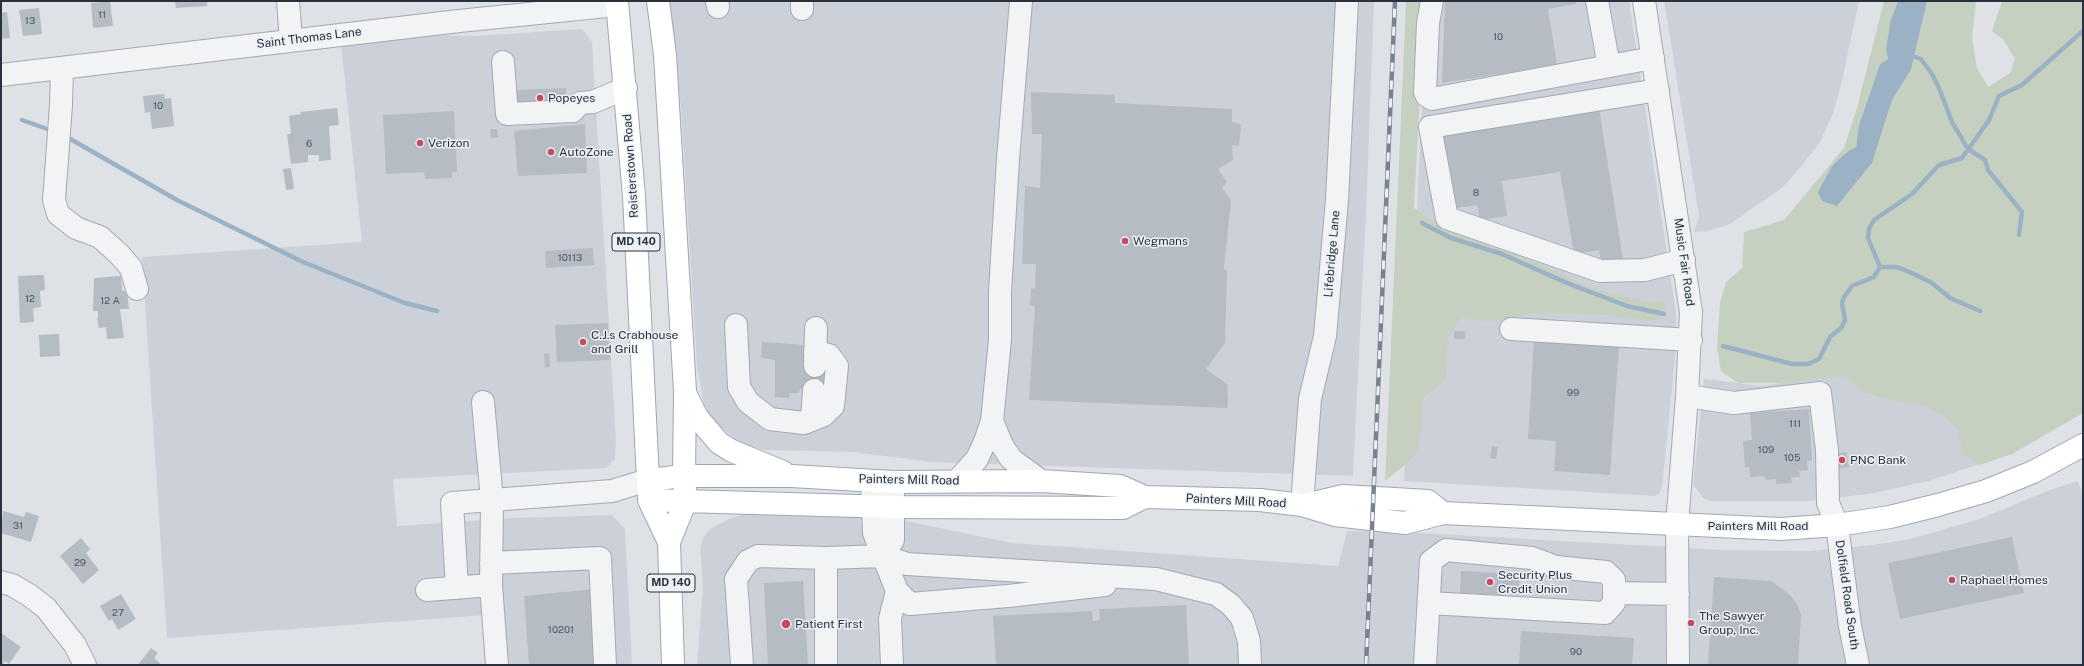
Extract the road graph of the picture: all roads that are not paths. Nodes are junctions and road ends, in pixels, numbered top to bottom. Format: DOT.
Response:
graph roads {
  1 [pos="288,1"];
  2 [pos="658,1"];
  3 [pos="1021,1"];
  4 [pos="1347,1"];
  5 [pos="1432,1"];
  6 [pos="1597,1"];
  7 [pos="1644,1"];
  8 [pos="617,3"];
  9 [pos="291,40"];
  10 [pos="1653,58"];
  11 [pos="503,62"];
  12 [pos="1609,66"];
  13 [pos="62,68"];
  14 [pos="1,75"];
  15 [pos="626,88"];
  16 [pos="1658,90"];
  17 [pos="1684,260"];
  18 [pos="137,289"];
  19 [pos="736,326"];
  20 [pos="816,328"];
  21 [pos="1511,330"];
  22 [pos="1691,340"];
  23 [pos="814,390"];
  24 [pos="684,391"];
  25 [pos="1687,396"];
  26 [pos="483,402"];
  27 [pos="812,420"];
  28 [pos="992,420"];
  29 [pos="2083,445"];
  30 [pos="684,476"];
  31 [pos="792,476"];
  32 [pos="958,480"];
  33 [pos="872,481"];
  34 [pos="1041,481"];
  35 [pos="893,482"];
  36 [pos="649,490"];
  37 [pos="1145,497"];
  38 [pos="492,500"];
  39 [pos="686,500"];
  40 [pos="883,506"];
  41 [pos="1302,506"];
  42 [pos="1677,524"];
  43 [pos="1837,525"];
  44 [pos="670,542"];
  45 [pos="882,556"];
  46 [pos="826,558"];
  47 [pos="491,563"];
  48 [pos="1156,579"];
  49 [pos="1,582"];
  50 [pos="491,586"];
  51 [pos="457,588"];
  52 [pos="427,590"];
  53 [pos="896,591"];
  54 [pos="1614,593"];
  55 [pos="1678,594"];
  56 [pos="1429,603"];
  57 [pos="85,665"];
  58 [pos="497,665"];
  59 [pos="605,665"];
  60 [pos="674,665"];
  61 [pos="742,665"];
  62 [pos="826,665"];
  63 [pos="892,665"];
  64 [pos="1250,665"];
  65 [pos="1425,665"];
  66 [pos="1678,665"];
  67 [pos="1858,665"];
  1 -- 9 [label="street"];
  2 -- 24 [label="main road, Reisterstown Road / MD 140"];
  3 -- 28 [label="street"];
  4 -- 41 [label="street, Lifebridge Lane"];
  5 -- 12 [label="street"];
  6 -- 12 [label="street"];
  7 -- 10 [label="street, Music Fair Road"];
  8 -- 9 [label="street, Saint Thomas Lane"];
  8 -- 15 [label="main road, Reisterstown Road / MD 140"];
  9 -- 13 [label="street, Saint Thomas Lane"];
  10 -- 12 [label="street"];
  10 -- 16 [label="street, Music Fair Road"];
  11 -- 15 [label="street"];
  13 -- 14 [label="street, Saint Thomas Lane"];
  13 -- 18 [label="street"];
  15 -- 36 [label="main road, Reisterstown Road / MD 140"];
  16 -- 17 [label="street, Music Fair Road"];
  16 -- 17 [label="street"];
  17 -- 22 [label="street, Music Fair Road"];
  19 -- 27 [label="street"];
  20 -- 27 [label="street"];
  21 -- 22 [label="street"];
  22 -- 25 [label="street, Music Fair Road"];
  23 -- 27 [label="street"];
  24 -- 30 [label="main road, Reisterstown Road / MD 140"];
  24 -- 31 [label="main road"];
  25 -- 42 [label="street, Music Fair Road"];
  25 -- 43 [label="street, Dolfield Road South"];
  26 -- 38 [label="street"];
  28 -- 32 [label="street"];
  28 -- 34 [label="street"];
  29 -- 43 [label="main road, Painters Mill Road"];
  30 -- 31 [label="main road, Painters Mill Road"];
  30 -- 36 [label="main road, Painters Mill Road"];
  30 -- 39 [label="main road, Reisterstown Road / MD 140"];
  31 -- 33 [label="main road, Painters Mill Road"];
  32 -- 34 [label="main road, Painters Mill Road"];
  32 -- 35 [label="main road, Painters Mill Road"];
  33 -- 35 [label="main road, Painters Mill Road"];
  33 -- 40 [label="street"];
  34 -- 37 [label="main road, Painters Mill Road"];
  35 -- 40 [label="street"];
  36 -- 38 [label="street"];
  36 -- 39 [label="main road, Painters Mill Road"];
  36 -- 44 [label="main road, Reisterstown Road / MD 140"];
  37 -- 40 [label="main road, Painters Mill Road"];
  37 -- 41 [label="main road, Painters Mill Road"];
  38 -- 47 [label="street"];
  38 -- 51 [label="street"];
  39 -- 40 [label="main road, Painters Mill Road"];
  39 -- 44 [label="main road, Reisterstown Road / MD 140"];
  40 -- 45 [label="street"];
  41 -- 42 [label="main road, Painters Mill Road"];
  42 -- 43 [label="main road, Painters Mill Road"];
  42 -- 55 [label="street, Music Fair Road"];
  43 -- 67 [label="street, Dolfield Road South"];
  44 -- 60 [label="main road, Reisterstown Road / MD 140"];
  45 -- 46 [label="street"];
  45 -- 48 [label="street"];
  45 -- 53 [label="street"];
  46 -- 61 [label="street"];
  46 -- 62 [label="street"];
  47 -- 50 [label="street"];
  47 -- 59 [label="street"];
  48 -- 53 [label="street"];
  48 -- 64 [label="street"];
  49 -- 57 [label="street"];
  50 -- 51 [label="street"];
  50 -- 58 [label="street"];
  51 -- 52 [label="street"];
  53 -- 63 [label="street"];
  54 -- 55 [label="street"];
  54 -- 56 [label="street"];
  54 -- 56 [label="street"];
  55 -- 66 [label="street, Music Fair Road"];
  56 -- 65 [label="street"];
}
